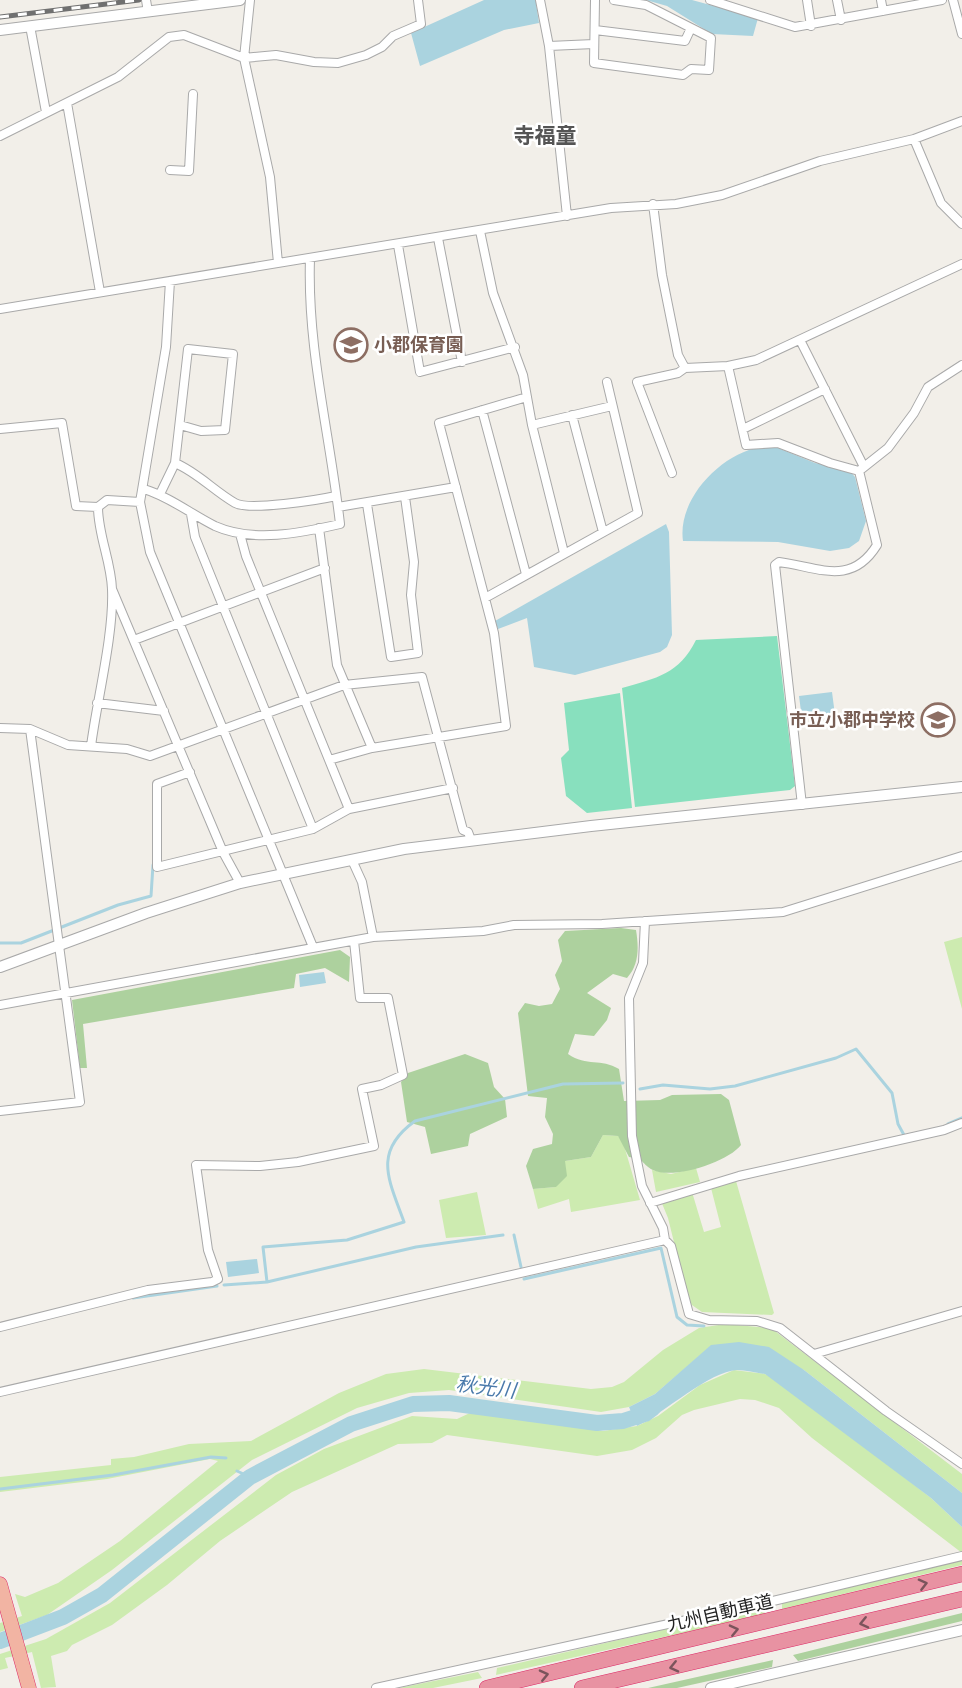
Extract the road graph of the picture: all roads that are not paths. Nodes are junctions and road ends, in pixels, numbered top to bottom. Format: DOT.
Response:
graph roads {
  1 [pos="146,0"];
  2 [pos="240,0"];
  3 [pos="250,0"];
  4 [pos="418,0"];
  5 [pos="540,0"];
  6 [pos="596,0"];
  7 [pos="614,0"];
  8 [pos="710,0"];
  9 [pos="807,0"];
  10 [pos="837,0"];
  11 [pos="881,0"];
  12 [pos="942,0"];
  13 [pos="953,0"];
  14 [pos="883,11"];
  15 [pos="148,12"];
  16 [pos="842,20"];
  17 [pos="30,26"];
  18 [pos="811,26"];
  19 [pos="691,28"];
  20 [pos="0,30"];
  21 [pos="595,30"];
  22 [pos="962,34"];
  23 [pos="594,45"];
  24 [pos="549,46"];
  25 [pos="244,58"];
  26 [pos="193,94"];
  27 [pos="68,103"];
  28 [pos="46,112"];
  29 [pos="962,121"];
  30 [pos="0,135"];
  31 [pos="914,139"];
  32 [pos="170,170"];
  33 [pos="653,204"];
  34 [pos="567,216"];
  35 [pos="962,224"];
  36 [pos="480,231"];
  37 [pos="438,238"];
  38 [pos="398,245"];
  39 [pos="310,259"];
  40 [pos="278,263"];
  41 [pos="962,265"];
  42 [pos="170,281"];
  43 [pos="100,292"];
  44 [pos="0,309"];
  45 [pos="800,340"];
  46 [pos="515,346"];
  47 [pos="462,362"];
  48 [pos="962,365"];
  49 [pos="728,366"];
  50 [pos="685,368"];
  51 [pos="607,382"];
  52 [pos="825,389"];
  53 [pos="527,397"];
  54 [pos="612,406"];
  55 [pos="482,410"];
  56 [pos="572,415"];
  57 [pos="180,425"];
  58 [pos="532,425"];
  59 [pos="0,429"];
  60 [pos="743,429"];
  61 [pos="175,463"];
  62 [pos="861,468"];
  63 [pos="672,473"];
  64 [pos="456,487"];
  65 [pos="144,489"];
  66 [pos="160,494"];
  67 [pos="336,496"];
  68 [pos="405,497"];
  69 [pos="140,502"];
  70 [pos="367,504"];
  71 [pos="98,507"];
  72 [pos="338,507"];
  73 [pos="191,514"];
  74 [pos="320,528"];
  75 [pos="603,532"];
  76 [pos="240,534"];
  77 [pos="564,553"];
  78 [pos="325,568"];
  79 [pos="526,574"];
  80 [pos="112,589"];
  81 [pos="261,592"];
  82 [pos="485,598"];
  83 [pos="224,607"];
  84 [pos="180,624"];
  85 [pos="134,639"];
  86 [pos="344,684"];
  87 [pos="305,699"];
  88 [pos="97,703"];
  89 [pos="164,711"];
  90 [pos="265,713"];
  91 [pos="0,728"];
  92 [pos="30,729"];
  93 [pos="223,729"];
  94 [pos="438,735"];
  95 [pos="91,746"];
  96 [pos="179,747"];
  97 [pos="372,748"];
  98 [pos="329,760"];
  99 [pos="190,772"];
  100 [pos="962,787"];
  101 [pos="453,788"];
  102 [pos="802,805"];
  103 [pos="349,809"];
  104 [pos="313,829"];
  105 [pos="471,840"];
  106 [pos="268,842"];
  107 [pos="223,852"];
  108 [pos="962,856"];
  109 [pos="352,860"];
  110 [pos="282,873"];
  111 [pos="240,883"];
  112 [pos="645,921"];
  113 [pos="373,937"];
  114 [pos="354,941"];
  115 [pos="59,945"];
  116 [pos="313,947"];
  117 [pos="0,967"];
  118 [pos="65,992"];
  119 [pos="0,1005"];
  120 [pos="0,1111"];
  121 [pos="962,1123"];
  122 [pos="650,1203"];
  123 [pos="665,1240"];
  124 [pos="962,1311"];
  125 [pos="0,1327"];
  126 [pos="814,1354"];
  127 [pos="0,1392"];
  128 [pos="962,1464"];
  129 [pos="962,1556"];
  130 [pos="962,1574"];
  131 [pos="0,1584"];
  132 [pos="962,1599"];
  133 [pos="962,1630"];
  134 [pos="29,1688"];
  135 [pos="376,1688"];
  136 [pos="487,1688"];
  137 [pos="582,1688"];
  138 [pos="711,1688"];
  1 -- 15 [label="street"];
  2 -- 15 [label="street"];
  3 -- 25 [label="street"];
  4 -- 25 [label="street"];
  5 -- 24 [label="street"];
  6 -- 21 [label="street"];
  7 -- 19 [label="street"];
  8 -- 18 [label="street"];
  9 -- 18 [label="street"];
  10 -- 16 [label="street"];
  11 -- 14 [label="street"];
  12 -- 14 [label="street"];
  13 -- 22 [label="street"];
  14 -- 16 [label="street"];
  15 -- 17 [label="street"];
  16 -- 18 [label="street"];
  17 -- 20 [label="street"];
  17 -- 28 [label="street"];
  19 -- 21 [label="street"];
  19 -- 23 [label="street"];
  21 -- 23 [label="street"];
  23 -- 24 [label="street"];
  24 -- 34 [label="street"];
  25 -- 27 [label="street"];
  25 -- 40 [label="street"];
  26 -- 32 [label="street"];
  27 -- 28 [label="street"];
  27 -- 43 [label="street"];
  28 -- 30 [label="street"];
  29 -- 31 [label="street"];
  31 -- 33 [label="street"];
  31 -- 35 [label="street"];
  33 -- 34 [label="street"];
  33 -- 50 [label="street"];
  34 -- 36 [label="street"];
  36 -- 37 [label="street"];
  36 -- 46 [label="street"];
  37 -- 38 [label="street"];
  37 -- 47 [label="street"];
  38 -- 39 [label="street"];
  38 -- 47 [label="street"];
  39 -- 40 [label="street"];
  39 -- 67 [label="street"];
  40 -- 42 [label="street"];
  41 -- 45 [label="street"];
  42 -- 43 [label="street"];
  42 -- 65 [label="street"];
  43 -- 44 [label="street"];
  45 -- 49 [label="street"];
  45 -- 52 [label="street"];
  46 -- 47 [label="street"];
  46 -- 53 [label="street"];
  48 -- 62 [label="street"];
  49 -- 50 [label="street"];
  49 -- 60 [label="street"];
  50 -- 63 [label="street"];
  51 -- 54 [label="street"];
  52 -- 60 [label="street"];
  52 -- 62 [label="street"];
  53 -- 55 [label="street"];
  53 -- 58 [label="street"];
  54 -- 56 [label="street"];
  54 -- 75 [label="street"];
  55 -- 64 [label="street"];
  55 -- 79 [label="street"];
  56 -- 58 [label="street"];
  56 -- 75 [label="street"];
  57 -- 57 [label="street"];
  57 -- 61 [label="street"];
  58 -- 77 [label="street"];
  59 -- 71 [label="street"];
  60 -- 62 [label="street"];
  61 -- 66 [label="street"];
  61 -- 67 [label="street"];
  62 -- 102 [label="street"];
  64 -- 68 [label="street"];
  64 -- 82 [label="street"];
  65 -- 66 [label="street"];
  65 -- 69 [label="street"];
  66 -- 73 [label="street"];
  67 -- 72 [label="street"];
  68 -- 70 [label="street"];
  68 -- 70 [label="street"];
  69 -- 71 [label="street"];
  69 -- 84 [label="street"];
  70 -- 72 [label="street"];
  71 -- 80 [label="street"];
  72 -- 74 [label="street"];
  73 -- 76 [label="street"];
  73 -- 83 [label="street"];
  74 -- 76 [label="street"];
  74 -- 78 [label="street"];
  75 -- 77 [label="street"];
  76 -- 81 [label="street"];
  77 -- 79 [label="street"];
  78 -- 81 [label="street"];
  78 -- 86 [label="street"];
  79 -- 82 [label="street"];
  80 -- 85 [label="street"];
  80 -- 88 [label="street"];
  81 -- 83 [label="street"];
  81 -- 87 [label="street"];
  82 -- 94 [label="street"];
  83 -- 84 [label="street"];
  83 -- 90 [label="street"];
  84 -- 85 [label="street"];
  84 -- 93 [label="street"];
  85 -- 89 [label="street"];
  86 -- 87 [label="street"];
  86 -- 94 [label="street"];
  86 -- 97 [label="street"];
  87 -- 90 [label="street"];
  87 -- 98 [label="street"];
  88 -- 89 [label="street"];
  88 -- 95 [label="street"];
  89 -- 96 [label="street"];
  90 -- 93 [label="street"];
  90 -- 104 [label="street"];
  91 -- 92 [label="street"];
  92 -- 95 [label="street"];
  92 -- 115 [label="street"];
  93 -- 96 [label="street"];
  93 -- 106 [label="street"];
  94 -- 97 [label="street"];
  94 -- 101 [label="street"];
  95 -- 96 [label="street"];
  96 -- 99 [label="street"];
  97 -- 98 [label="street"];
  98 -- 103 [label="street"];
  99 -- 107 [label="street"];
  99 -- 107 [label="street"];
  100 -- 102 [label="street"];
  101 -- 103 [label="street"];
  101 -- 105 [label="street"];
  102 -- 105 [label="street"];
  103 -- 104 [label="street"];
  104 -- 106 [label="street"];
  105 -- 109 [label="street"];
  106 -- 107 [label="street"];
  106 -- 110 [label="street"];
  107 -- 111 [label="street"];
  108 -- 112 [label="street"];
  109 -- 110 [label="street"];
  109 -- 113 [label="street"];
  110 -- 111 [label="street"];
  110 -- 116 [label="street"];
  111 -- 115 [label="street"];
  112 -- 113 [label="street"];
  112 -- 122 [label="street"];
  113 -- 114 [label="street"];
  114 -- 116 [label="street"];
  114 -- 125 [label="street"];
  115 -- 117 [label="street"];
  115 -- 118 [label="street"];
  116 -- 118 [label="street"];
  118 -- 119 [label="street"];
  118 -- 120 [label="street"];
  121 -- 122 [label="street"];
  122 -- 123 [label="street"];
  123 -- 126 [label="street"];
  123 -- 127 [label="street"];
  124 -- 126 [label="street"];
  126 -- 128 [label="street"];
  129 -- 135 [label="street"];
  136 -- 130 [label="highway, 九州自動車道, one-way"];
  131 -- 134 [label="highway"];
  132 -- 137 [label="highway, one-way"];
  133 -- 138 [label="street"];
}
